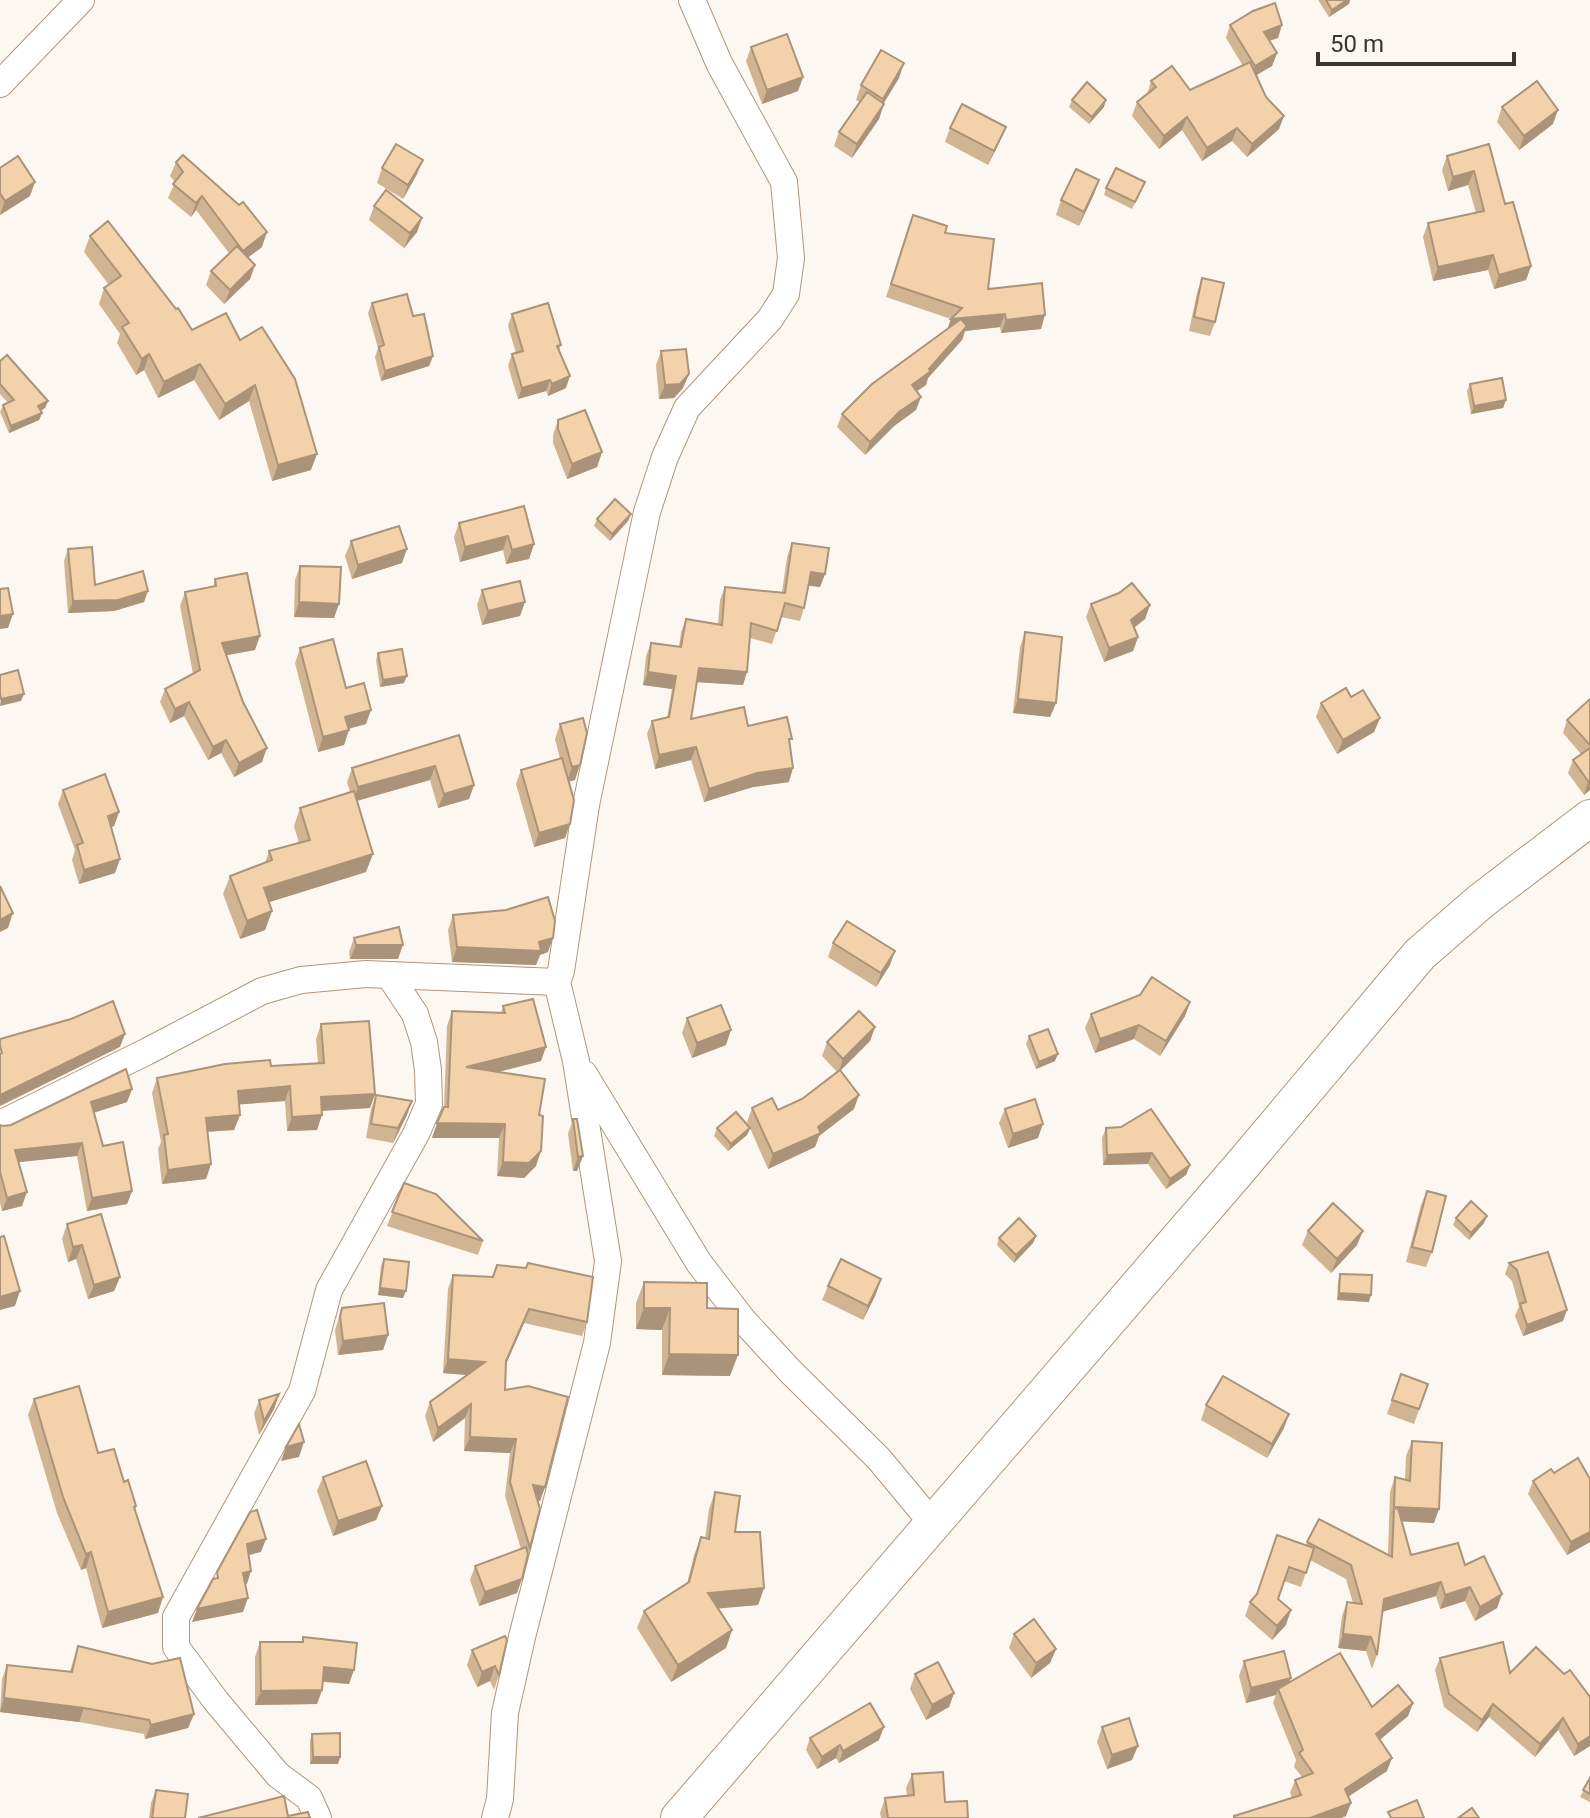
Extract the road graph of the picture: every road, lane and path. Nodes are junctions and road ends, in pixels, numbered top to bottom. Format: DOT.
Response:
graph roads {
  1 [pos="81,0"];
  2 [pos="692,0"];
  3 [pos="0,84"];
  4 [pos="1590,818"];
  5 [pos="389,975"];
  6 [pos="557,982"];
  7 [pos="576,1061"];
  8 [pos="0,1124"];
  9 [pos="933,1524"];
  10 [pos="318,1818"];
  11 [pos="495,1818"];
  12 [pos="679,1818"];
  1 -- 3 [label="street"];
  2 -- 6 [label="street"];
  4 -- 9 [label="main road"];
  5 -- 6 [label="street"];
  5 -- 8 [label="street"];
  5 -- 10 [label="street"];
  6 -- 7 [label="street"];
  7 -- 9 [label="street"];
  7 -- 11 [label="street"];
  9 -- 12 [label="main road"];
}
